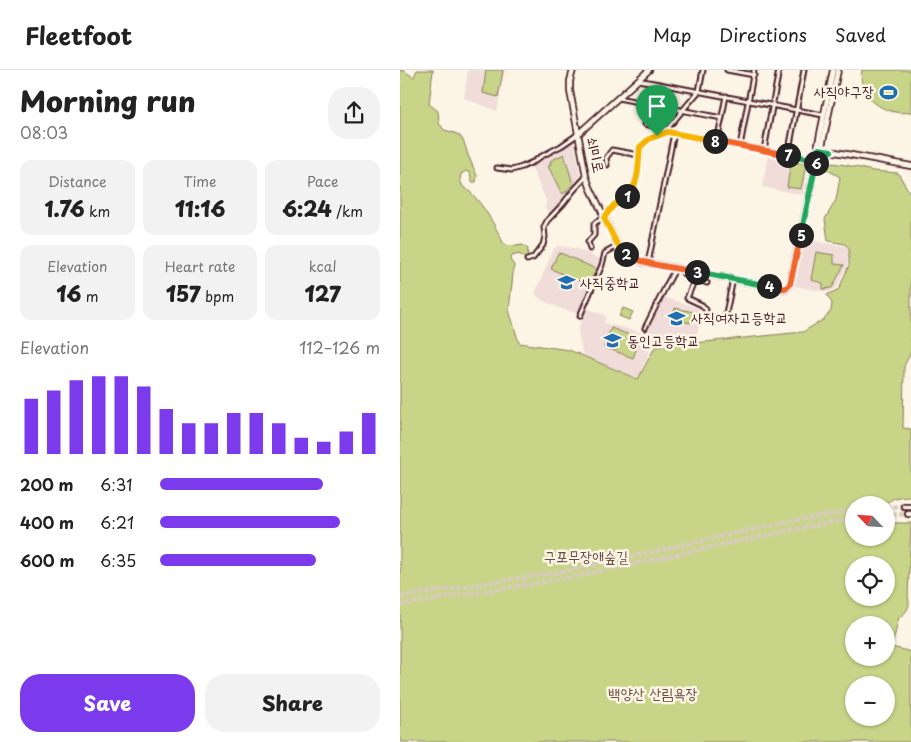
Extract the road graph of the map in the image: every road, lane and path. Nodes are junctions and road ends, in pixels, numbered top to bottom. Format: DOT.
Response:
graph roads {
  1 [pos="573,70"];
  2 [pos="649,70"];
  3 [pos="703,70"];
  4 [pos="727,70"];
  5 [pos="754,70"];
  6 [pos="779,70"];
  7 [pos="804,70"];
  8 [pos="828,70"];
  9 [pos="833,70"];
  10 [pos="838,70"];
  11 [pos="754,75"];
  12 [pos="638,80"];
  13 [pos="830,82"];
  14 [pos="700,91"];
  15 [pos="726,96"];
  16 [pos="618,98"];
  17 [pos="749,101"];
  18 [pos="649,104"];
  19 [pos="772,106"];
  20 [pos="796,110"];
  21 [pos="682,111"];
  22 [pos="823,115"];
  23 [pos="722,118"];
  24 [pos="668,131"];
  25 [pos="674,133"];
  26 [pos="577,135"];
  27 [pos="717,142"];
  28 [pos="740,146"];
  29 [pos="819,149"];
  30 [pos="764,150"];
  31 [pos="831,151"];
  32 [pos="788,155"];
  33 [pos="639,156"];
  34 [pos="817,160"];
  35 [pos="607,165"];
  36 [pos="911,166"];
  37 [pos="497,168"];
  38 [pos="586,176"];
  39 [pos="604,218"];
  40 [pos="618,246"];
  41 [pos="590,249"];
  42 [pos="527,260"];
  43 [pos="648,263"];
  44 [pos="674,268"];
  45 [pos="684,270"];
  46 [pos="695,279"];
  47 [pos="733,279"];
  48 [pos="707,283"];
  49 [pos="697,315"];
  50 [pos="580,316"];
  51 [pos="725,318"];
  52 [pos="645,328"];
  53 [pos="904,506"];
  54 [pos="911,506"];
  1 -- 26 [label="main road, 쇠미로"];
  2 -- 12 [label="main road"];
  3 -- 14 [label="street"];
  4 -- 11 [label="street"];
  5 -- 11 [label="street"];
  6 -- 19 [label="street"];
  7 -- 20 [label="street"];
  8 -- 13 [label="main road"];
  9 -- 13 [label="main road"];
  10 -- 29 [label="main road"];
  11 -- 17 [label="street"];
  12 -- 14 [label="street"];
  12 -- 16 [label="main road"];
  13 -- 22 [label="main road"];
  14 -- 15 [label="street"];
  14 -- 21 [label="street"];
  15 -- 17 [label="street"];
  15 -- 23 [label="street"];
  16 -- 18 [label="street"];
  16 -- 26 [label="main road"];
  17 -- 19 [label="street"];
  17 -- 28 [label="street"];
  18 -- 21 [label="street"];
  18 -- 24 [label="street"];
  19 -- 20 [label="street"];
  19 -- 30 [label="street"];
  20 -- 22 [label="street"];
  20 -- 32 [label="street"];
  21 -- 23 [label="street"];
  21 -- 24 [label="street"];
  22 -- 29 [label="main road"];
  23 -- 27 [label="street"];
  24 -- 25 [label="street"];
  24 -- 33 [label="street"];
  25 -- 27 [label="street"];
  25 -- 43 [label="street"];
  26 -- 37 [label="street"];
  26 -- 38 [label="main road, 쇠미로"];
  27 -- 28 [label="street"];
  28 -- 30 [label="street"];
  29 -- 31 [label="main road"];
  29 -- 34 [label="main road"];
  30 -- 32 [label="street"];
  31 -- 34 [label="street"];
  31 -- 36 [label="main road"];
  32 -- 34 [label="street"];
  33 -- 35 [label="street"];
  33 -- 39 [label="street"];
  34 -- 47 [label="main road, 쇠미로"];
  38 -- 39 [label="main road, 쇠미로"];
  38 -- 42 [label="street"];
  39 -- 40 [label="main road, 쇠미로"];
  39 -- 41 [label="street"];
  40 -- 43 [label="main road, 쇠미로"];
  40 -- 50 [label="street"];
  43 -- 44 [label="main road, 쇠미로"];
  44 -- 45 [label="main road, 쇠미로"];
  44 -- 52 [label="street"];
  45 -- 46 [label="street"];
  45 -- 47 [label="main road, 쇠미로"];
  46 -- 48 [label="street"];
  46 -- 49 [label="street"];
  47 -- 51 [label="street"];
  53 -- 54 [label="main road"];
}
